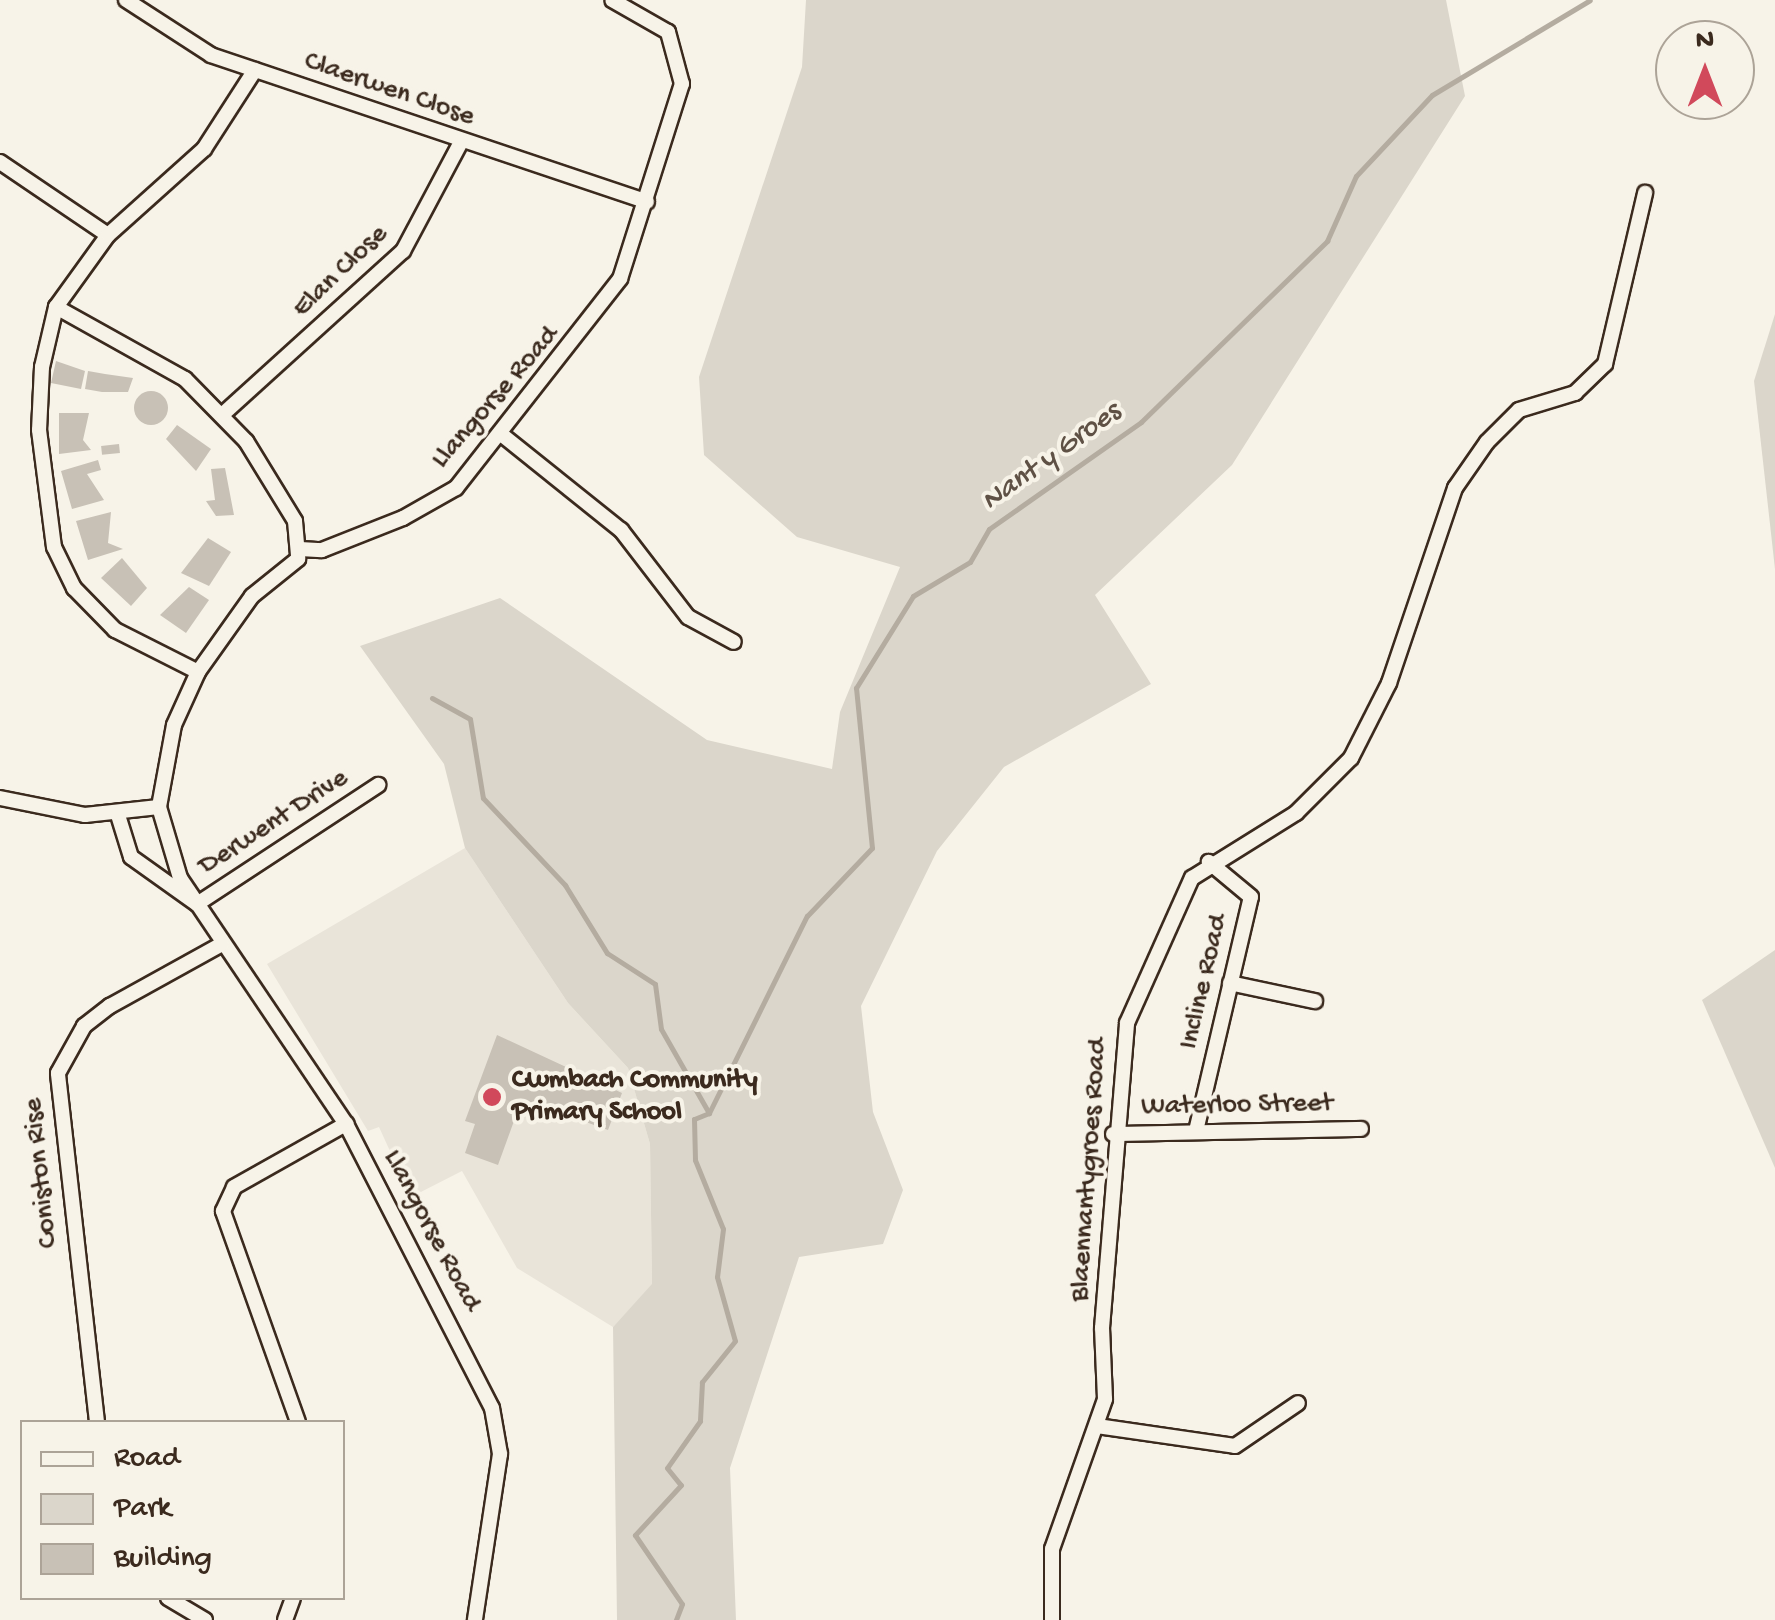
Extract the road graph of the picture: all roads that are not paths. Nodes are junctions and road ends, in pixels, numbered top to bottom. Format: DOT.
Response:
graph roads {
  1 [pos="126,0"];
  2 [pos="612,0"];
  3 [pos="255,70"];
  4 [pos="461,142"];
  5 [pos="0,162"];
  6 [pos="1646,193"];
  7 [pos="647,202"];
  8 [pos="108,235"];
  9 [pos="56,308"];
  10 [pos="223,414"];
  11 [pos="501,434"];
  12 [pos="300,549"];
  13 [pos="734,642"];
  14 [pos="198,672"];
  15 [pos="378,785"];
  16 [pos="0,798"];
  17 [pos="159,807"];
  18 [pos="118,814"];
  19 [pos="1209,862"];
  20 [pos="197,904"];
  21 [pos="222,944"];
  22 [pos="1230,983"];
  23 [pos="1315,1000"];
  24 [pos="346,1124"];
  25 [pos="1361,1129"];
  26 [pos="1196,1131"];
  27 [pos="1113,1134"];
  28 [pos="1298,1403"];
  29 [pos="97,1420"];
  30 [pos="297,1420"];
  31 [pos="1097,1426"];
  32 [pos="171,1600"];
  33 [pos="205,1620"];
  34 [pos="474,1620"];
  35 [pos="1052,1620"];
  1 -- 3 [label="street, Claerwen Close"];
  2 -- 7 [label="street, Llangorse Road"];
  3 -- 4 [label="street, Claerwen Close"];
  3 -- 8 [label="street"];
  4 -- 7 [label="street, Claerwen Close"];
  4 -- 10 [label="street, Elan Close"];
  5 -- 8 [label="street"];
  6 -- 19 [label="street, Blaennantygroes Road"];
  7 -- 11 [label="street, Llangorse Road"];
  8 -- 9 [label="street"];
  9 -- 10 [label="street"];
  9 -- 14 [label="street"];
  10 -- 12 [label="street"];
  11 -- 12 [label="street, Llangorse Road"];
  11 -- 13 [label="street"];
  12 -- 14 [label="street, Llangorse Road"];
  14 -- 17 [label="street, Llangorse Road"];
  15 -- 20 [label="street, Derwent Drive"];
  16 -- 18 [label="street"];
  17 -- 18 [label="street"];
  17 -- 20 [label="street, Llangorse Road"];
  18 -- 20 [label="street, Llangorse Road"];
  19 -- 22 [label="street, Incline Road"];
  19 -- 27 [label="street, Blaennantygroes Road"];
  20 -- 21 [label="street, Llangorse Road"];
  21 -- 24 [label="street, Llangorse Road"];
  21 -- 29 [label="street, Coniston Rise"];
  22 -- 23 [label="street"];
  22 -- 26 [label="street, Incline Road"];
  24 -- 30 [label="street"];
  24 -- 34 [label="street, Llangorse Road"];
  25 -- 26 [label="street, Waterloo Street"];
  26 -- 27 [label="street, Waterloo Street"];
  27 -- 31 [label="street, Blaennantygroes Road"];
  28 -- 31 [label="street"];
  31 -- 35 [label="street, Blaennantygroes Road"];
  32 -- 33 [label="street"];
}
